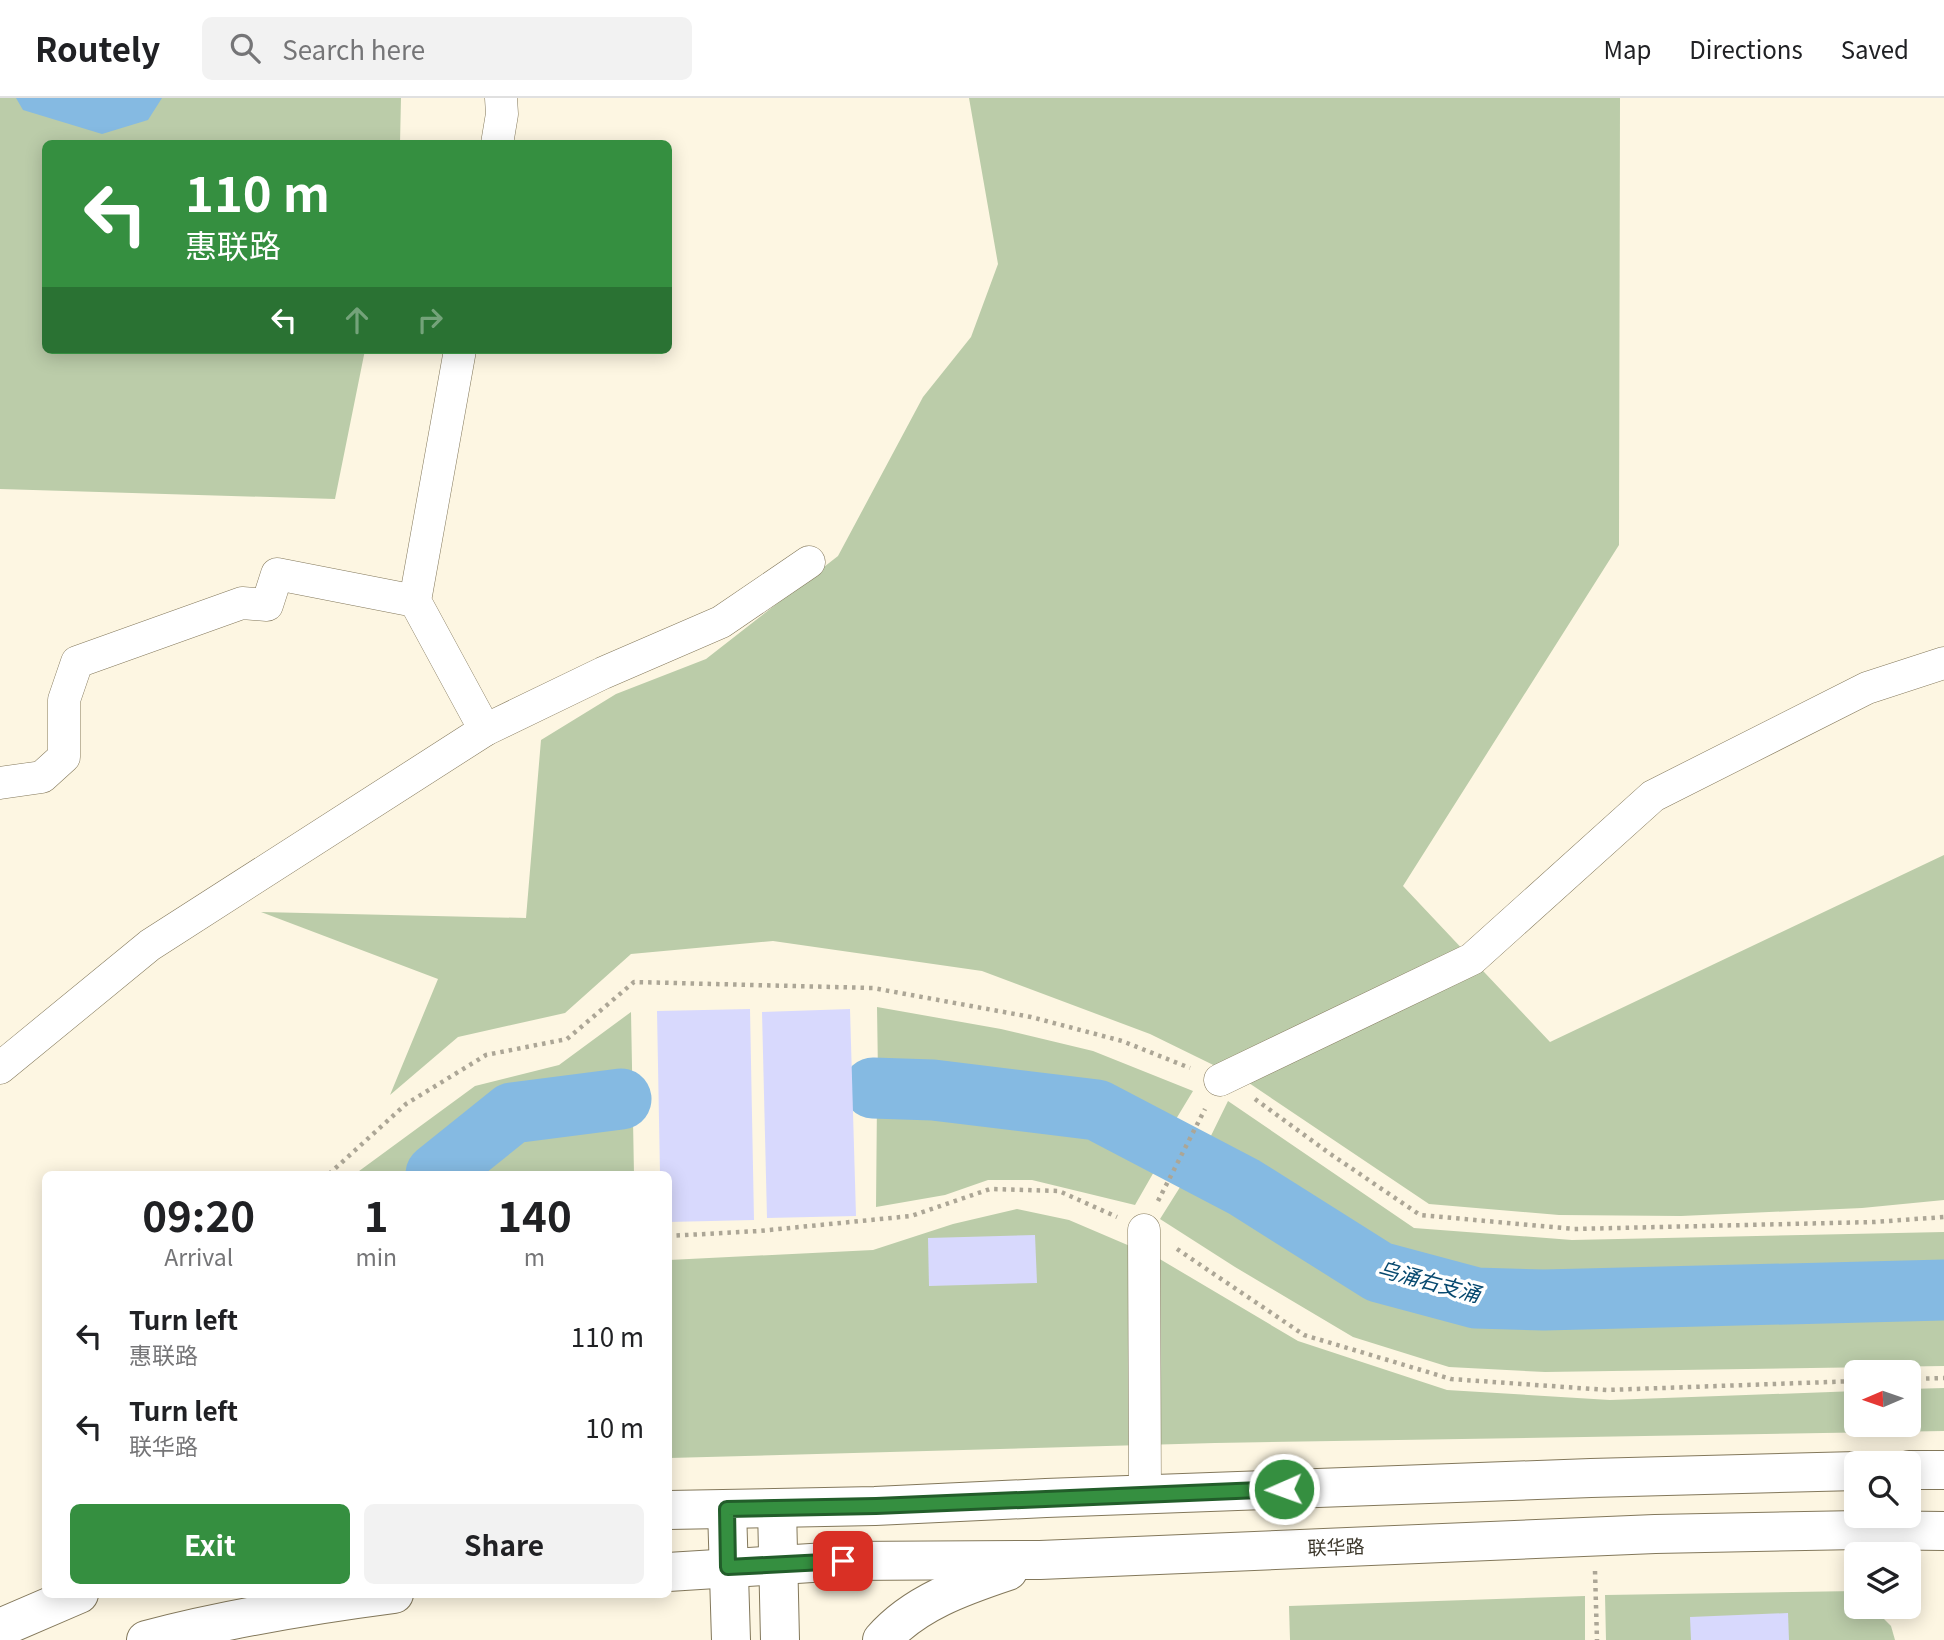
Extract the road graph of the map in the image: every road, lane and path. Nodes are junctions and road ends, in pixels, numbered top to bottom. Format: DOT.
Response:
graph roads {
  1 [pos="500,98"];
  2 [pos="498,140"];
  3 [pos="459,354"];
  4 [pos="809,562"];
  5 [pos="415,601"];
  6 [pos="1944,663"];
  7 [pos="485,730"];
  8 [pos="0,783"];
  9 [pos="0,1068"];
  10 [pos="1213,1093"];
  11 [pos="332,1171"];
  12 [pos="1150,1216"];
  13 [pos="1944,1217"];
  14 [pos="672,1236"];
  15 [pos="1944,1378"];
  16 [pos="1922,1379"];
  17 [pos="1844,1381"];
  18 [pos="1921,1470"];
  19 [pos="1944,1470"];
  20 [pos="1844,1471"];
  21 [pos="1145,1494"];
  22 [pos="777,1508"];
  23 [pos="727,1509"];
  24 [pos="672,1510"];
  25 [pos="1944,1531"];
  26 [pos="1040,1560"];
  27 [pos="778,1564"];
  28 [pos="728,1567"];
  29 [pos="1595,1570"];
  30 [pos="672,1572"];
  31 [pos="70,1598"];
  32 [pos="361,1598"];
  33 [pos="0,1629"];
  34 [pos="146,1640"];
  35 [pos="731,1640"];
  36 [pos="780,1640"];
  37 [pos="882,1640"];
  38 [pos="1597,1640"];
  1 -- 2 [label="street"];
  3 -- 5 [label="street"];
  4 -- 7 [label="street"];
  5 -- 7 [label="street"];
  5 -- 8 [label="street"];
  6 -- 10 [label="street"];
  7 -- 9 [label="street"];
  10 -- 11 [label="path"];
  10 -- 12 [label="path"];
  10 -- 13 [label="path"];
  12 -- 14 [label="path"];
  12 -- 17 [label="path"];
  12 -- 21 [label="street"];
  15 -- 16 [label="path"];
  18 -- 19 [label="street"];
  20 -- 21 [label="street"];
  21 -- 22 [label="street"];
  22 -- 23 [label="street"];
  22 -- 27 [label="street"];
  23 -- 24 [label="street"];
  23 -- 28 [label="street"];
  25 -- 26 [label="street, 联华路"];
  26 -- 27 [label="street, 联华路"];
  26 -- 37 [label="street"];
  27 -- 28 [label="street, 联华路"];
  27 -- 36 [label="street"];
  28 -- 30 [label="street, 联华路"];
  28 -- 35 [label="street"];
  29 -- 38 [label="path"];
  31 -- 33 [label="street"];
  32 -- 34 [label="street"];
}
